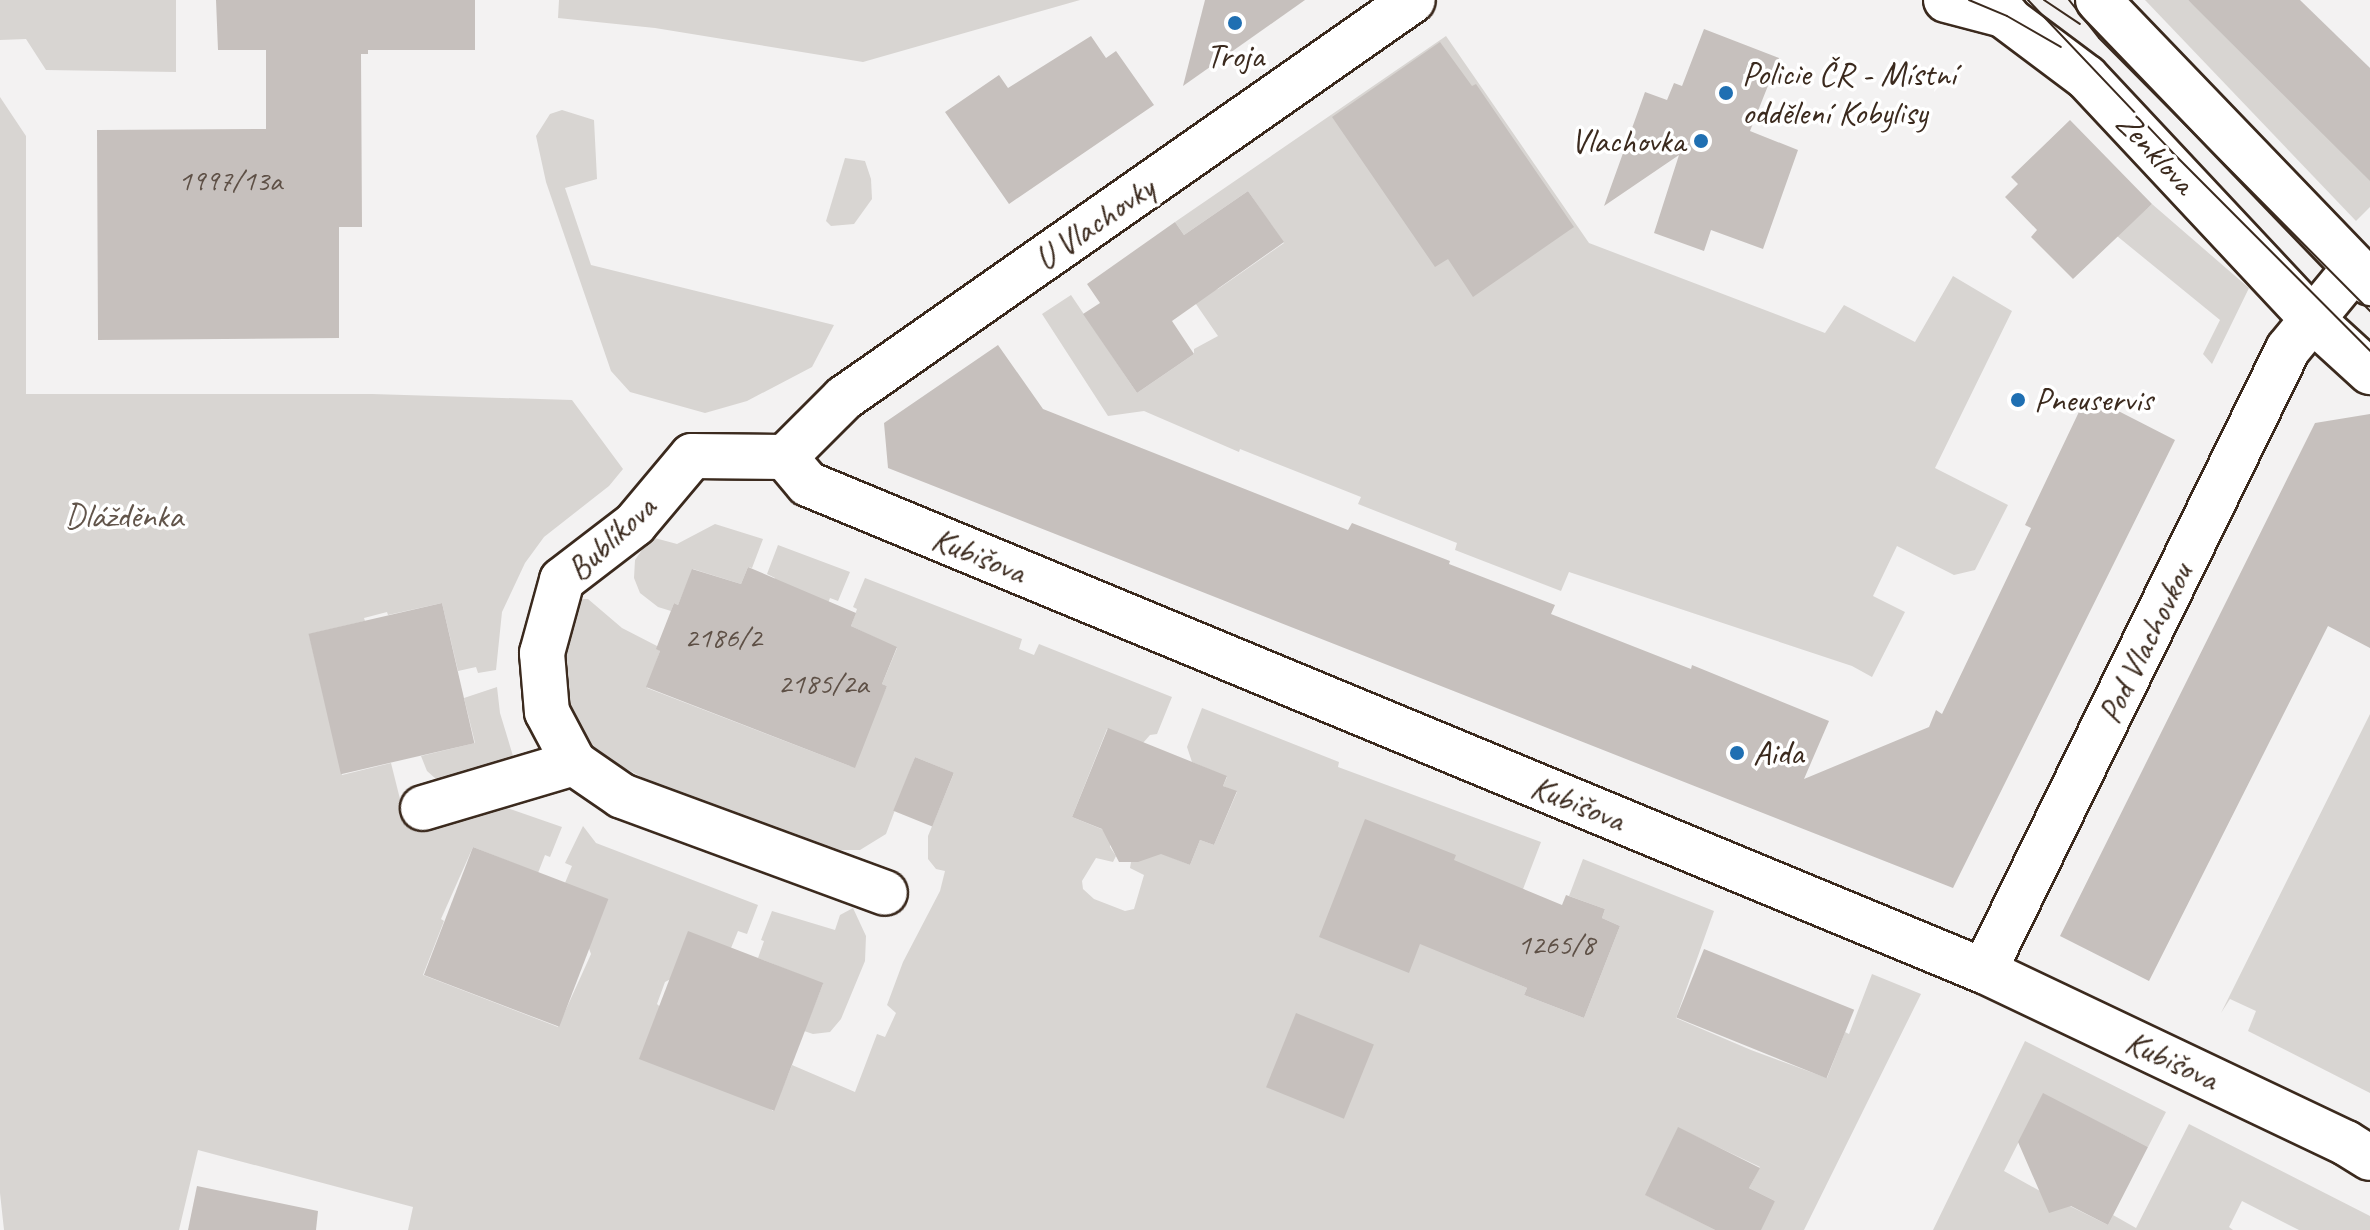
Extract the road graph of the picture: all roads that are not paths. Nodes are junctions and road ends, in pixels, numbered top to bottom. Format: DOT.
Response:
graph roads {
  1 [pos="1413,0"];
  2 [pos="1946,0"];
  3 [pos="2098,0"];
  4 [pos="1995,8"];
  5 [pos="2362,276"];
  6 [pos="2314,321"];
  7 [pos="2370,372"];
  8 [pos="785,457"];
  9 [pos="574,763"];
  10 [pos="423,808"];
  11 [pos="885,893"];
  12 [pos="1984,971"];
  13 [pos="2370,1158"];
  1 -- 8 [label="street, U Vlachovky"];
  2 -- 4 [label="street"];
  3 -- 5 [label="street, Zenklova"];
  4 -- 6 [label="street, Zenklova"];
  5 -- 6 [label="street, Zenklova"];
  6 -- 7 [label="street, Zenklova"];
  6 -- 12 [label="street, Pod Vlachovkou"];
  8 -- 9 [label="street, Bublíkova"];
  8 -- 12 [label="street, Kubišova"];
  9 -- 10 [label="street"];
  9 -- 11 [label="street, Bublíkova"];
  12 -- 13 [label="street, Kubišova"];
}
